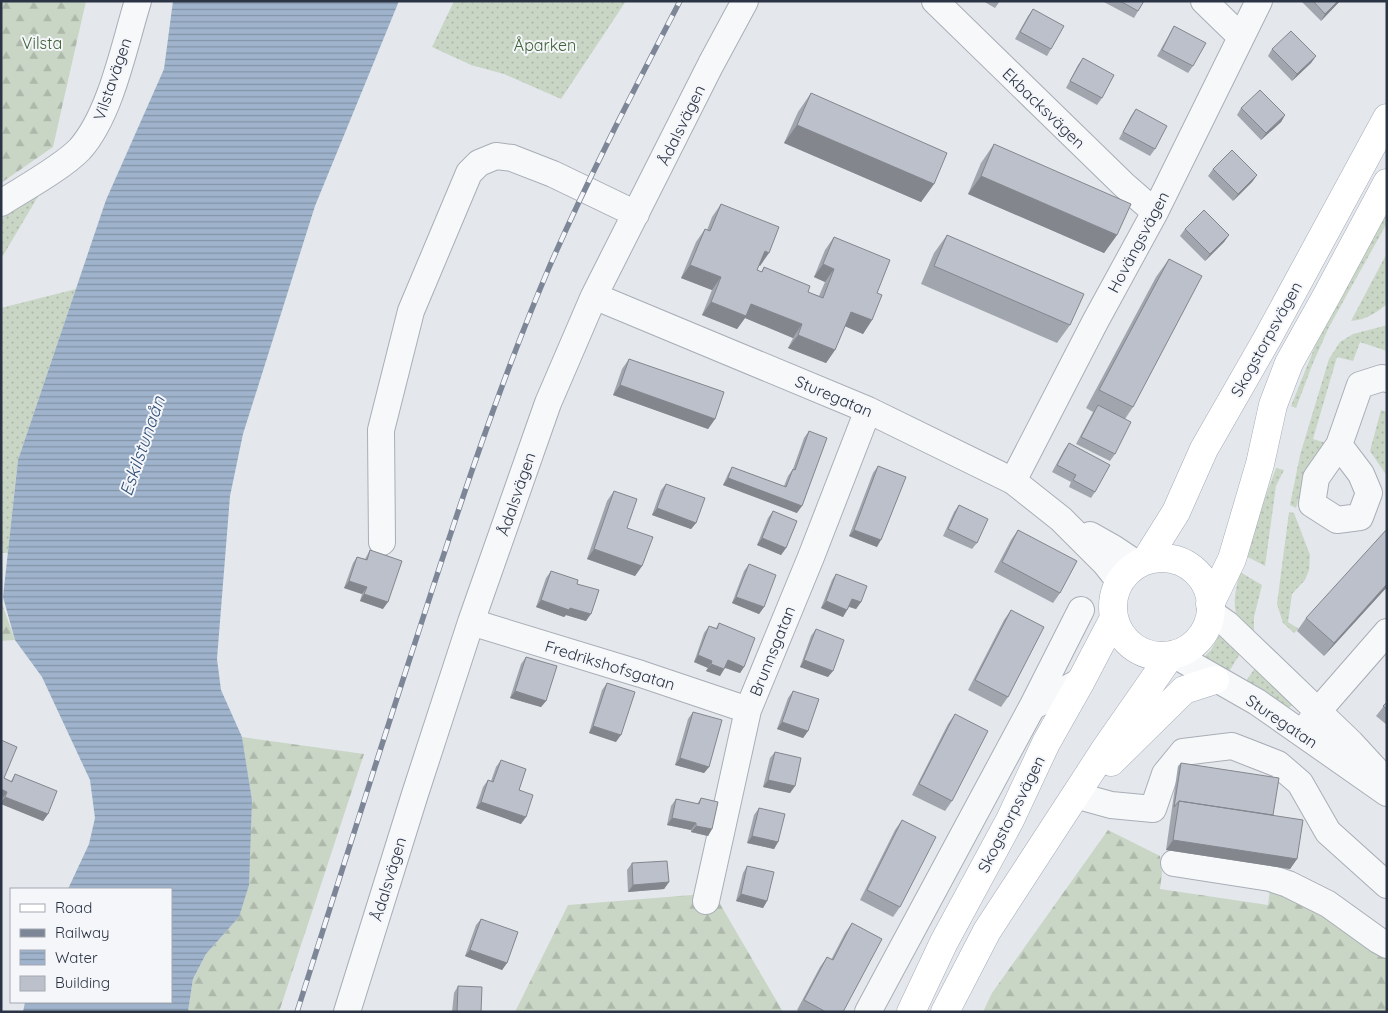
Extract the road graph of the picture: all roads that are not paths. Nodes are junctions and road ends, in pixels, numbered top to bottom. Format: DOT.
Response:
graph roads {
  1 [pos="138,1"];
  2 [pos="745,1"];
  3 [pos="934,1"];
  4 [pos="1204,1"];
  5 [pos="1259,1"];
  6 [pos="1241,37"];
  7 [pos="1387,118"];
  8 [pos="1387,183"];
  9 [pos="1,203"];
  10 [pos="1155,212"];
  11 [pos="636,214"];
  12 [pos="594,296"];
  13 [pos="1387,379"];
  14 [pos="868,410"];
  15 [pos="1339,445"];
  16 [pos="1013,481"];
  17 [pos="382,542"];
  18 [pos="1134,569"];
  19 [pos="1210,608"];
  20 [pos="1080,610"];
  21 [pos="1114,618"];
  22 [pos="471,622"];
  23 [pos="1387,632"];
  24 [pos="1172,655"];
  25 [pos="1215,680"];
  26 [pos="1081,682"];
  27 [pos="1032,707"];
  28 [pos="748,710"];
  29 [pos="1318,711"];
  30 [pos="1303,733"];
  31 [pos="1387,782"];
  32 [pos="1387,793"];
  33 [pos="1075,795"];
  34 [pos="1174,863"];
  35 [pos="1384,878"];
  36 [pos="706,901"];
  37 [pos="1387,945"];
  38 [pos="347,1012"];
  39 [pos="868,1012"];
  40 [pos="912,1012"];
  41 [pos="945,1012"];
  1 -- 9 [label="street, Vilstavägen"];
  2 -- 11 [label="street, Ådalsvägen"];
  3 -- 10 [label="street, Ekbacksvägen"];
  4 -- 6 [label="street"];
  5 -- 6 [label="street, Hovängsvägen"];
  6 -- 10 [label="street, Hovängsvägen"];
  7 -- 18 [label="main road, Skogstorpsvägen"];
  8 -- 19 [label="main road, Skogstorpsvägen"];
  10 -- 16 [label="street, Hovängsvägen"];
  11 -- 12 [label="street, Ådalsvägen"];
  11 -- 17 [label="street"];
  12 -- 14 [label="street, Sturegatan"];
  12 -- 22 [label="street, Ådalsvägen"];
  13 -- 15 [label="street"];
  14 -- 16 [label="street, Sturegatan"];
  14 -- 28 [label="street, Brunnsgatan"];
  16 -- 18 [label="street, Sturegatan"];
  18 -- 19 [label="main road"];
  18 -- 21 [label="main road"];
  19 -- 24 [label="main road"];
  19 -- 29 [label="street, Sturegatan"];
  20 -- 27 [label="street"];
  21 -- 24 [label="main road"];
  21 -- 26 [label="main road, Skogstorpsvägen"];
  22 -- 28 [label="street, Fredrikshofsgatan"];
  22 -- 38 [label="street, Ådalsvägen"];
  23 -- 29 [label="street"];
  24 -- 25 [label="street, Sturegatan"];
  24 -- 33 [label="main road"];
  25 -- 30 [label="street, Sturegatan"];
  25 -- 33 [label="main road"];
  26 -- 27 [label="street"];
  26 -- 40 [label="main road, Skogstorpsvägen"];
  27 -- 39 [label="street"];
  28 -- 36 [label="street, Brunnsgatan"];
  29 -- 30 [label="street"];
  29 -- 31 [label="street, Sturegatan"];
  30 -- 32 [label="street, Sturegatan"];
  33 -- 35 [label="street"];
  33 -- 41 [label="main road"];
  34 -- 37 [label="street"];
}
